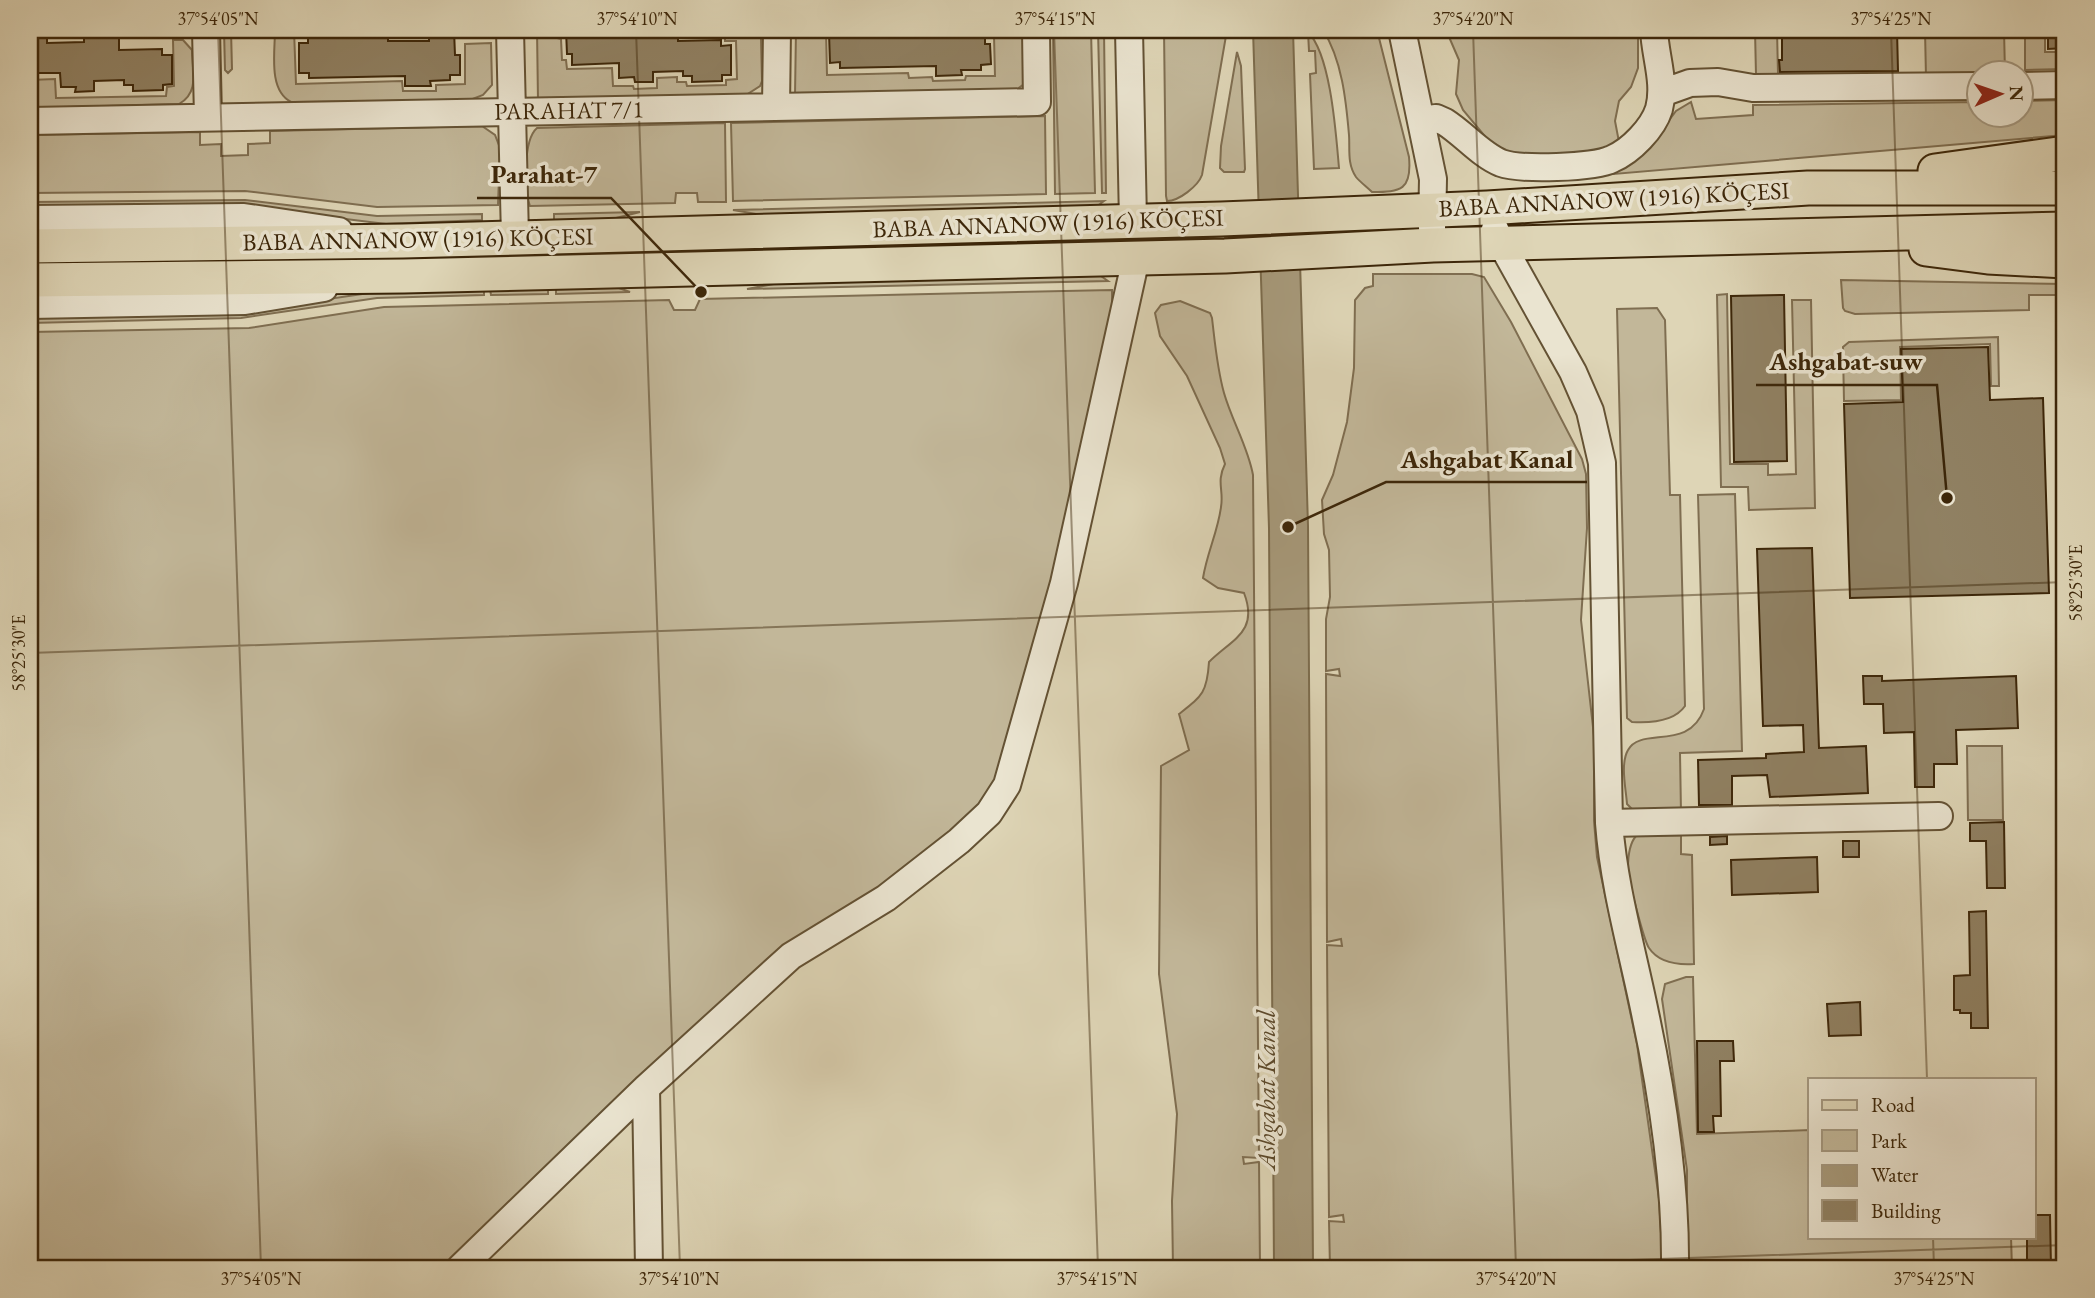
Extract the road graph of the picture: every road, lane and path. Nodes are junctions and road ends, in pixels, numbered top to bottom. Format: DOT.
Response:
graph roads {
  1 [pos="206,30"];
  2 [pos="510,30"];
  3 [pos="777,30"];
  4 [pos="1036,30"];
  5 [pos="1129,30"];
  6 [pos="1402,30"];
  7 [pos="1654,30"];
  8 [pos="2065,85"];
  9 [pos="1966,86"];
  10 [pos="2036,86"];
  11 [pos="1662,93"];
  12 [pos="776,107"];
  13 [pos="511,111"];
  14 [pos="208,117"];
  15 [pos="1421,120"];
  16 [pos="30,121"];
  17 [pos="2065,153"];
  18 [pos="1808,188"];
  19 [pos="2065,188"];
  20 [pos="1487,208"];
  21 [pos="1432,210"];
  22 [pos="30,219"];
  23 [pos="1133,221"];
  24 [pos="2065,229"];
  25 [pos="1826,236"];
  26 [pos="515,237"];
  27 [pos="403,241"];
  28 [pos="1501,243"];
  29 [pos="1433,245"];
  30 [pos="30,246"];
  31 [pos="1136,258"];
  32 [pos="2065,261"];
  33 [pos="404,275"];
  34 [pos="30,280"];
  35 [pos="30,305"];
  36 [pos="1939,816"];
  37 [pos="1609,823"];
  38 [pos="646,1088"];
  39 [pos="460,1268"];
  40 [pos="649,1268"];
  41 [pos="1675,1268"];
  1 -- 14 [label="street"];
  2 -- 13 [label="street"];
  3 -- 12 [label="street"];
  4 -- 12 [label="street, PARAHAT 7/1"];
  5 -- 23 [label="street"];
  6 -- 15 [label="street"];
  7 -- 11 [label="street"];
  8 -- 10 [label="street"];
  9 -- 11 [label="street"];
  11 -- 15 [label="street"];
  12 -- 13 [label="street, PARAHAT 7/1"];
  13 -- 14 [label="street, PARAHAT 7/1"];
  13 -- 26 [label="street"];
  14 -- 16 [label="street, PARAHAT 7/1"];
  15 -- 21 [label="street"];
  17 -- 18 [label="main road"];
  18 -- 19 [label="main road, BABA ANNANOW (1916) KÖÇESI"];
  18 -- 20 [label="main road, BABA ANNANOW (1916) KÖÇESI"];
  20 -- 21 [label="main road, BABA ANNANOW (1916) KÖÇESI"];
  20 -- 28 [label="street"];
  21 -- 23 [label="main road, BABA ANNANOW (1916) KÖÇESI"];
  21 -- 29 [label="street"];
  22 -- 27 [label="street"];
  23 -- 26 [label="main road, BABA ANNANOW (1916) KÖÇESI"];
  24 -- 25 [label="main road, BABA ANNANOW (1916) KÖÇESI"];
  25 -- 28 [label="main road, BABA ANNANOW (1916) KÖÇESI"];
  25 -- 32 [label="main road"];
  26 -- 27 [label="main road, BABA ANNANOW (1916) KÖÇESI"];
  27 -- 30 [label="main road, BABA ANNANOW (1916) KÖÇESI"];
  28 -- 29 [label="main road, BABA ANNANOW (1916) KÖÇESI"];
  28 -- 37 [label="street"];
  29 -- 31 [label="main road, BABA ANNANOW (1916) KÖÇESI"];
  31 -- 33 [label="main road, BABA ANNANOW (1916) KÖÇESI"];
  31 -- 38 [label="street"];
  33 -- 34 [label="main road, BABA ANNANOW (1916) KÖÇESI"];
  33 -- 35 [label="street, BABA ANNANOW (1916) KÖÇESI"];
  36 -- 37 [label="street"];
  37 -- 41 [label="street"];
  38 -- 39 [label="street"];
  38 -- 40 [label="street"];
}
